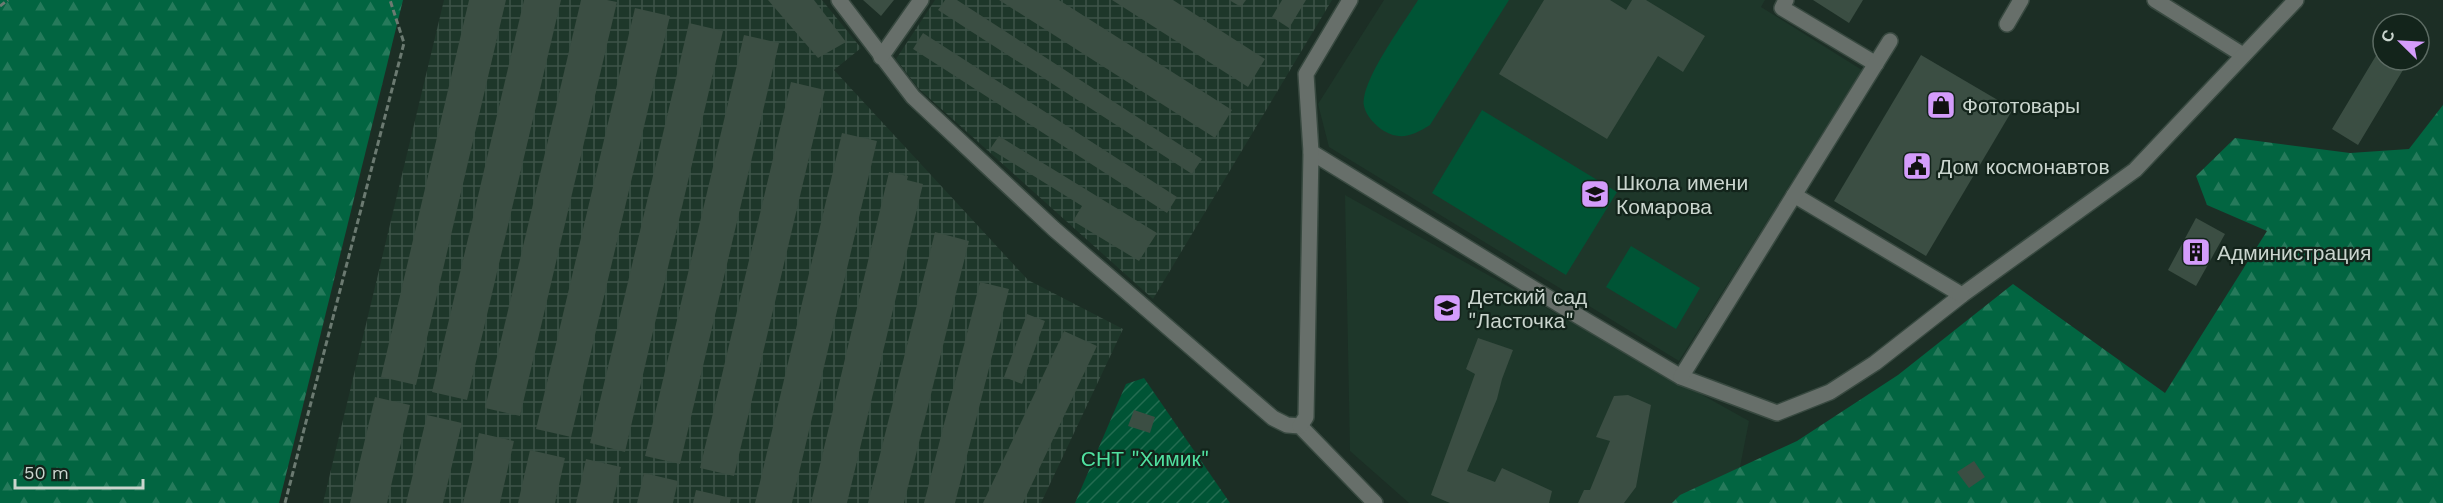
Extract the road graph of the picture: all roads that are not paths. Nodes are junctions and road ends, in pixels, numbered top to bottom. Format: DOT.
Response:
graph roads {
  1 [pos="838,0"];
  2 [pos="921,0"];
  3 [pos="1350,0"];
  4 [pos="1786,0"];
  5 [pos="2021,0"];
  6 [pos="2155,0"];
  7 [pos="2296,0"];
  8 [pos="2007,24"];
  9 [pos="1890,41"];
  10 [pos="2243,55"];
  11 [pos="881,57"];
  12 [pos="1876,64"];
  13 [pos="1311,152"];
  14 [pos="1794,195"];
  15 [pos="1962,295"];
  16 [pos="1681,377"];
  17 [pos="1300,426"];
  18 [pos="1375,503"];
  1 -- 11 [label="street"];
  2 -- 11 [label="street"];
  3 -- 13 [label="street"];
  4 -- 12 [label="street"];
  5 -- 8 [label="street"];
  6 -- 10 [label="street"];
  7 -- 10 [label="street"];
  9 -- 12 [label="street"];
  10 -- 15 [label="street"];
  11 -- 17 [label="street"];
  12 -- 14 [label="street"];
  13 -- 16 [label="street"];
  13 -- 17 [label="street"];
  14 -- 15 [label="street"];
  14 -- 16 [label="street"];
  15 -- 16 [label="street"];
  17 -- 18 [label="street"];
}
